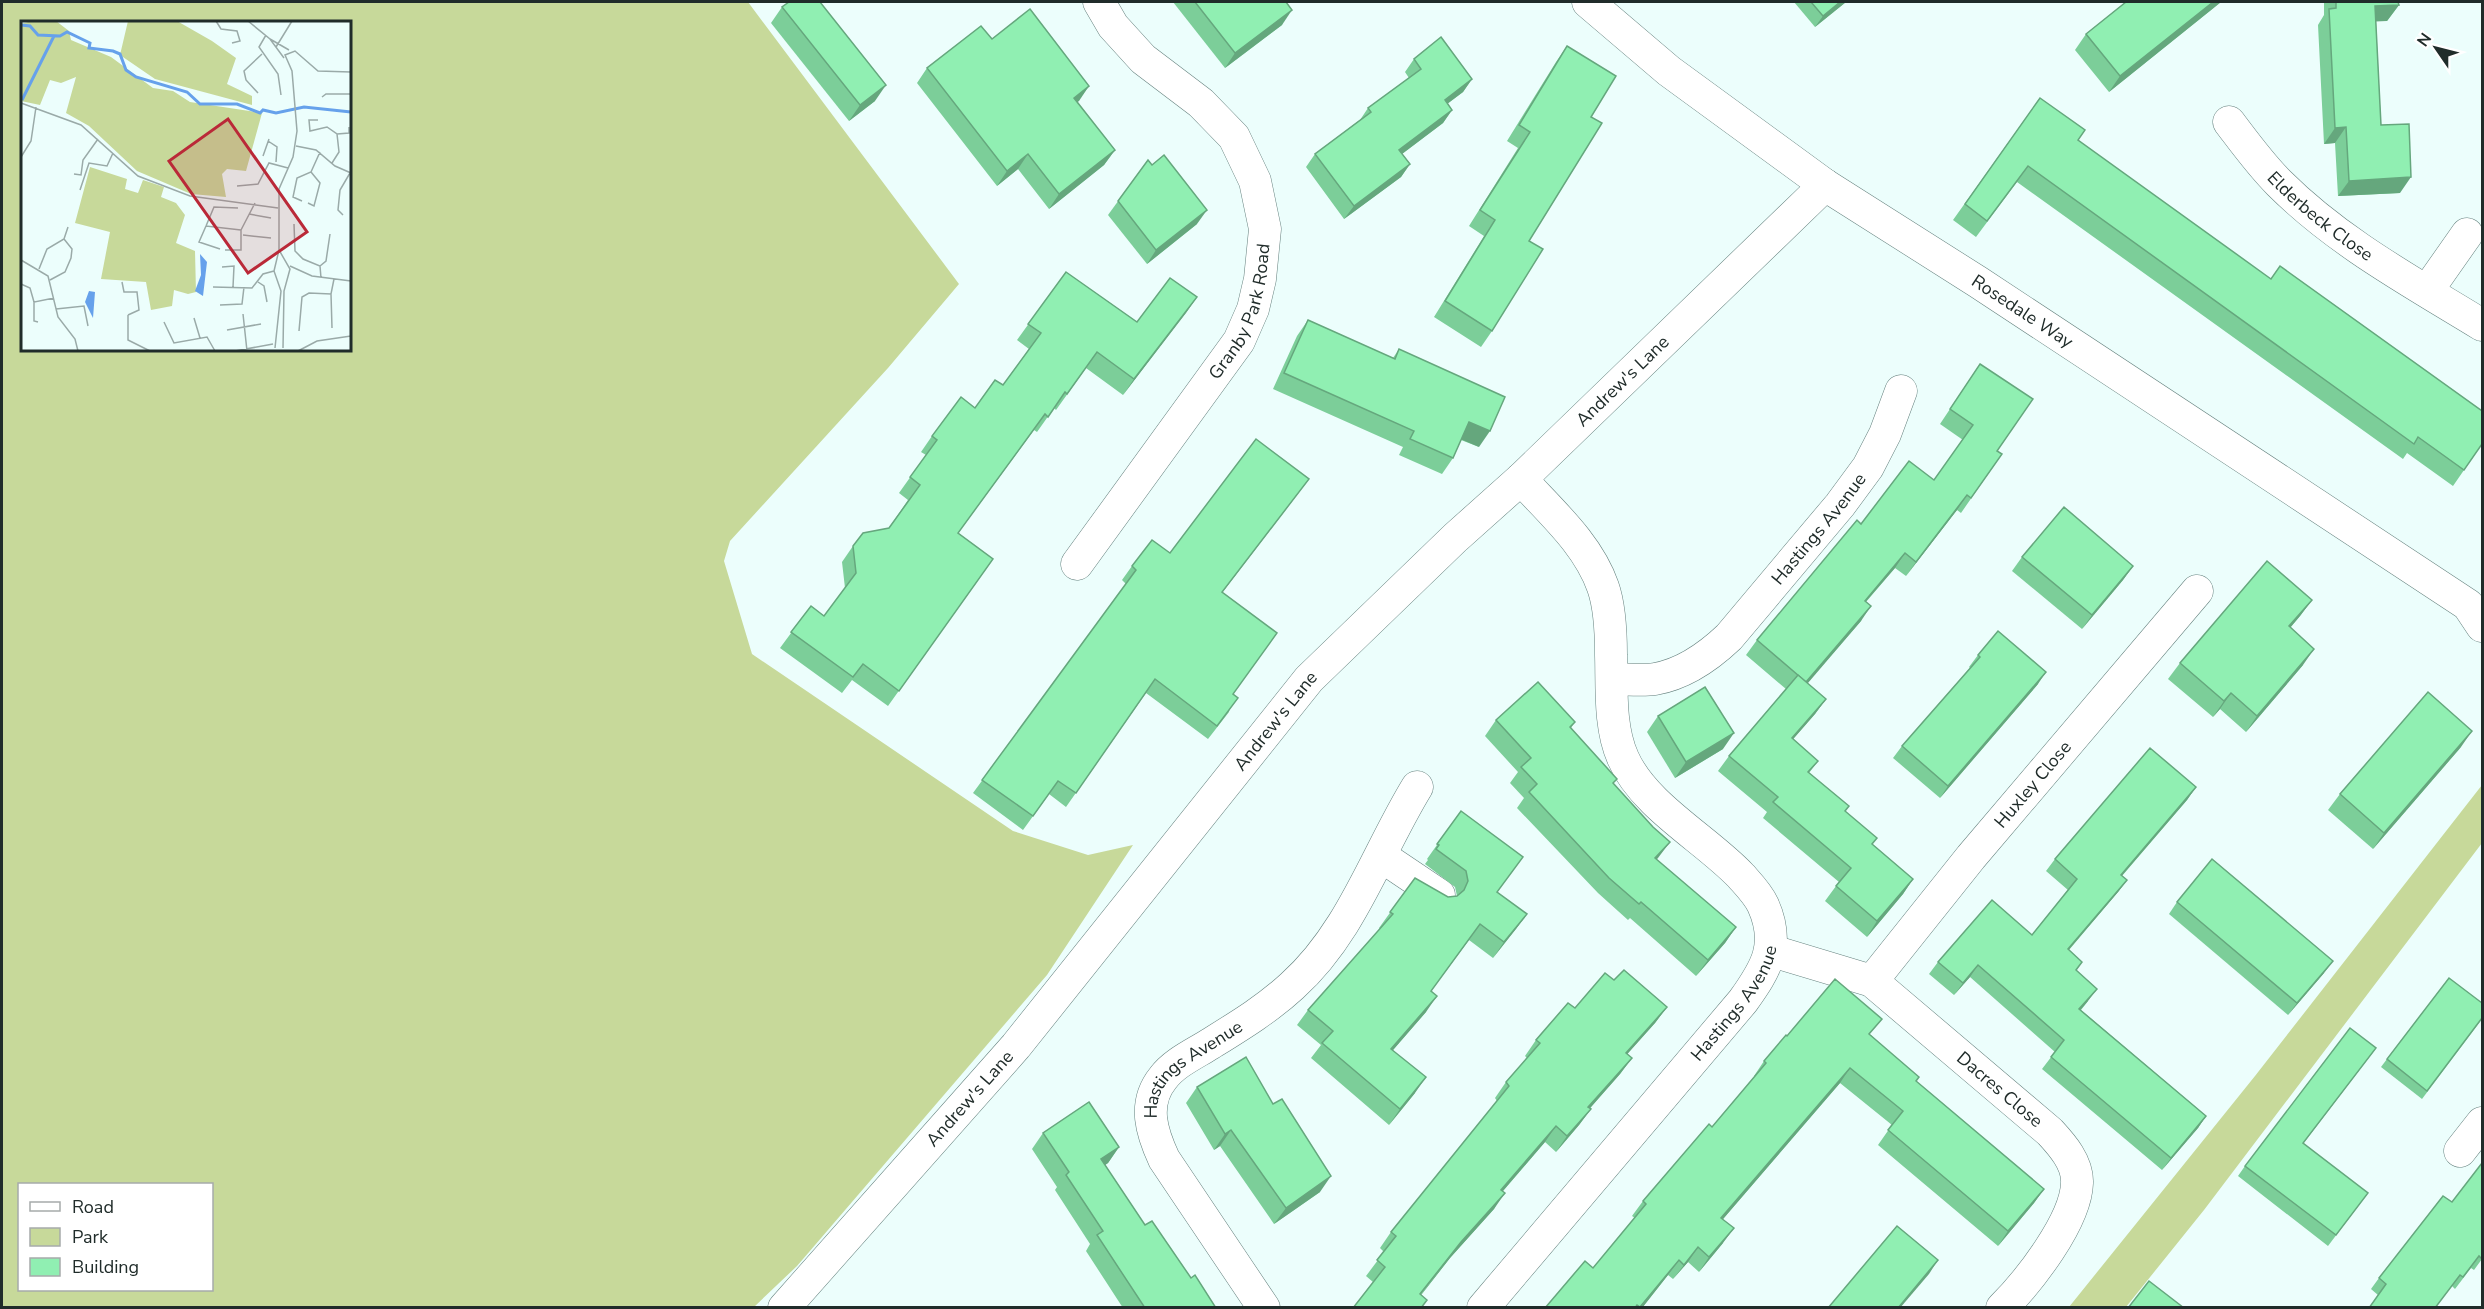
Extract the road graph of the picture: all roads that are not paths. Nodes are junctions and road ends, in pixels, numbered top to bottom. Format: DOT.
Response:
graph roads {
  1 [pos="1099,2"];
  2 [pos="1588,2"];
  3 [pos="2229,122"];
  4 [pos="1825,185"];
  5 [pos="2467,234"];
  6 [pos="2427,291"];
  7 [pos="2482,325"];
  8 [pos="1901,391"];
  9 [pos="1521,480"];
  10 [pos="1077,564"];
  11 [pos="2197,591"];
  12 [pos="2478,613"];
  13 [pos="1612,679"];
  14 [pos="1417,787"];
  15 [pos="1381,856"];
  16 [pos="1439,895"];
  17 [pos="1772,951"];
  18 [pos="1872,981"];
  19 [pos="2482,1123"];
  20 [pos="2460,1151"];
  21 [pos="784,1308"];
  22 [pos="1264,1308"];
  23 [pos="1483,1308"];
  24 [pos="2002,1308"];
  1 -- 10 [label="street, Granby Park Road"];
  2 -- 4 [label="street, Rosedale Way"];
  3 -- 6 [label="street, Elderbeck Close"];
  4 -- 9 [label="street, Andrew's Lane"];
  4 -- 12 [label="street, Rosedale Way"];
  5 -- 6 [label="street"];
  6 -- 7 [label="street, Elderbeck Close"];
  8 -- 13 [label="street, Hastings Avenue"];
  9 -- 13 [label="street, Hastings Avenue"];
  9 -- 21 [label="street, Andrew's Lane"];
  11 -- 18 [label="street, Huxley Close"];
  13 -- 17 [label="street, Hastings Avenue"];
  14 -- 15 [label="street, Hastings Avenue"];
  15 -- 16 [label="street"];
  15 -- 22 [label="street, Hastings Avenue"];
  17 -- 18 [label="street, Dacres Close"];
  17 -- 23 [label="street, Hastings Avenue"];
  18 -- 24 [label="street, Dacres Close"];
  19 -- 20 [label="street"];
}
